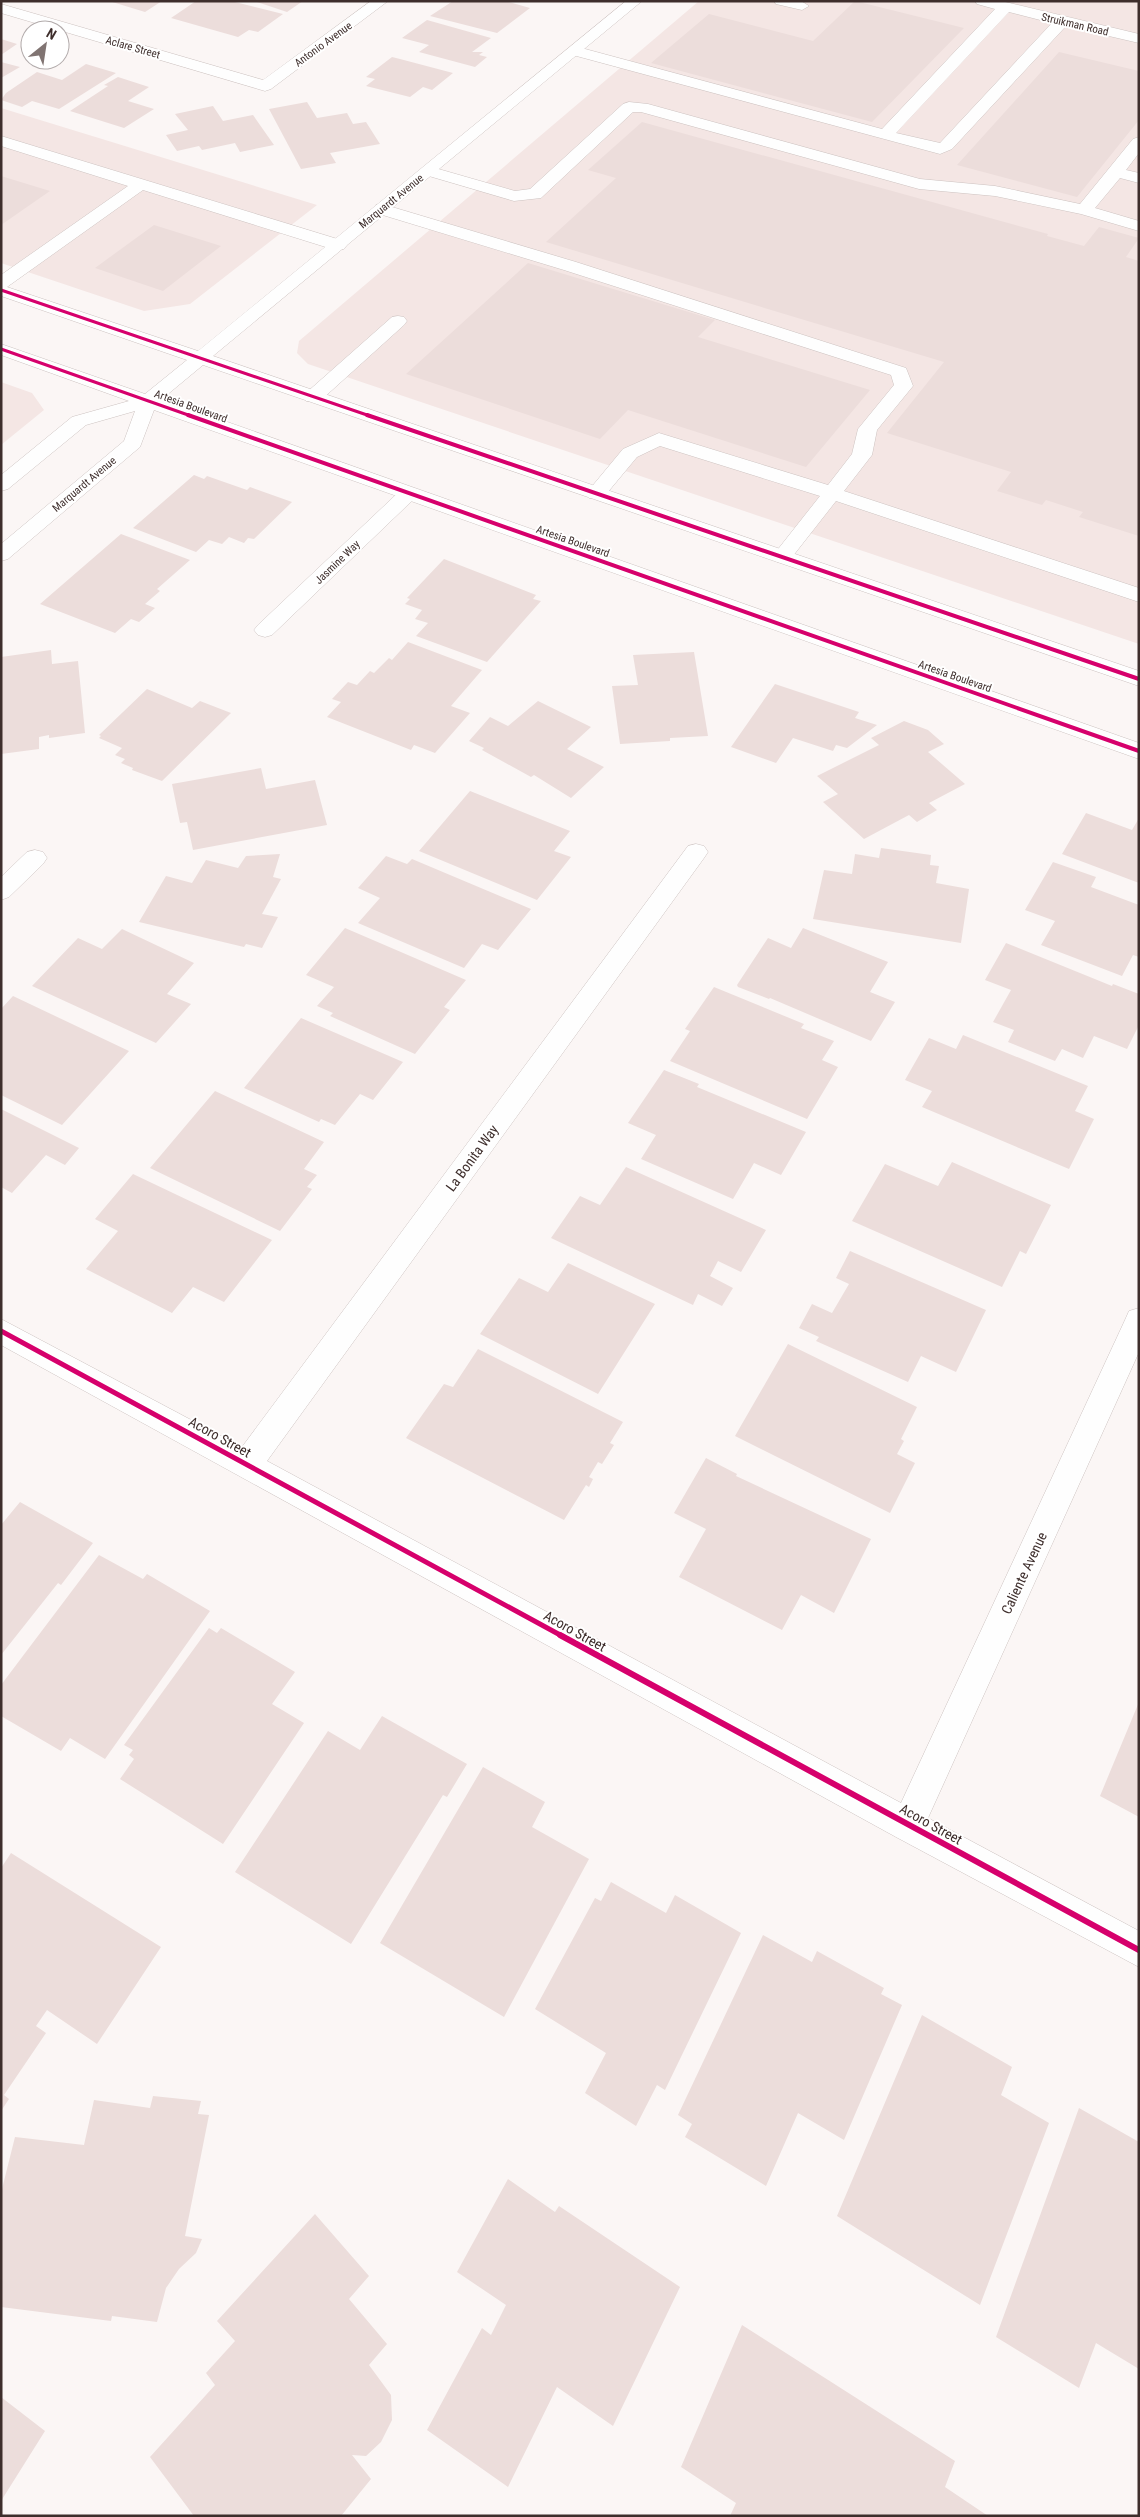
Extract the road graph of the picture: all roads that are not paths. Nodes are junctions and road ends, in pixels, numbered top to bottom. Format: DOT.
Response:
graph roads {
  1 [pos="381,1"];
  2 [pos="635,1"];
  3 [pos="781,1"];
  4 [pos="982,1"];
  5 [pos="802,6"];
  6 [pos="1005,7"];
  7 [pos="1,8"];
  8 [pos="1062,20"];
  9 [pos="1139,39"];
  10 [pos="574,51"];
  11 [pos="265,86"];
  12 [pos="885,135"];
  13 [pos="1,141"];
  14 [pos="1139,142"];
  15 [pos="428,171"];
  16 [pos="1116,172"];
  17 [pos="1139,178"];
  18 [pos="140,185"];
  19 [pos="382,209"];
  20 [pos="1084,210"];
  21 [pos="1139,226"];
  22 [pos="338,245"];
  23 [pos="1,283"];
  24 [pos="1,290"];
  25 [pos="398,321"];
  26 [pos="1,349"];
  27 [pos="200,358"];
  28 [pos="314,397"];
  29 [pos="148,401"];
  30 [pos="1,485"];
  31 [pos="409,493"];
  32 [pos="832,493"];
  33 [pos="596,494"];
  34 [pos="1,555"];
  35 [pos="782,557"];
  36 [pos="1139,595"];
  37 [pos="265,630"];
  38 [pos="1139,680"];
  39 [pos="1139,751"];
  40 [pos="696,852"];
  41 [pos="35,858"];
  42 [pos="1,891"];
  43 [pos="1139,1320"];
  44 [pos="1,1330"];
  45 [pos="247,1464"];
  46 [pos="908,1825"];
  47 [pos="1139,1950"];
  1 -- 11 [label="main road, Antonio Avenue"];
  2 -- 10 [label="main road, Marquardt Avenue"];
  3 -- 5 [label="main road"];
  4 -- 6 [label="main road, Struikman Road"];
  6 -- 8 [label="main road, Struikman Road"];
  6 -- 12 [label="main road"];
  7 -- 11 [label="main road, Aclare Street"];
  8 -- 9 [label="main road, Struikman Road"];
  8 -- 12 [label="main road"];
  10 -- 12 [label="main road"];
  10 -- 15 [label="main road, Marquardt Avenue"];
  13 -- 18 [label="main road"];
  14 -- 16 [label="main road"];
  15 -- 19 [label="main road, Marquardt Avenue"];
  15 -- 20 [label="main road"];
  16 -- 17 [label="main road"];
  16 -- 20 [label="main road"];
  18 -- 22 [label="main road"];
  18 -- 23 [label="main road"];
  19 -- 22 [label="main road, Marquardt Avenue"];
  19 -- 32 [label="main road"];
  20 -- 21 [label="main road"];
  22 -- 27 [label="main road, Marquardt Avenue"];
  24 -- 27 [label="main road"];
  25 -- 28 [label="main road"];
  26 -- 29 [label="main road, Artesia Boulevard"];
  27 -- 28 [label="main road"];
  27 -- 29 [label="main road, Marquardt Avenue"];
  28 -- 33 [label="main road"];
  29 -- 30 [label="main road, Marquardt Avenue"];
  29 -- 31 [label="main road, Artesia Boulevard"];
  29 -- 34 [label="main road, Marquardt Avenue"];
  31 -- 37 [label="main road, Jasmine Way"];
  31 -- 39 [label="main road, Artesia Boulevard"];
  32 -- 33 [label="main road"];
  32 -- 35 [label="main road"];
  32 -- 36 [label="main road"];
  33 -- 35 [label="main road"];
  35 -- 38 [label="main road"];
  40 -- 45 [label="main road, La Bonita Way"];
  41 -- 42 [label="main road"];
  43 -- 46 [label="main road, Caliente Avenue"];
  44 -- 45 [label="main road, Acoro Street"];
  45 -- 46 [label="main road, Acoro Street"];
  46 -- 47 [label="main road, Acoro Street"];
}
